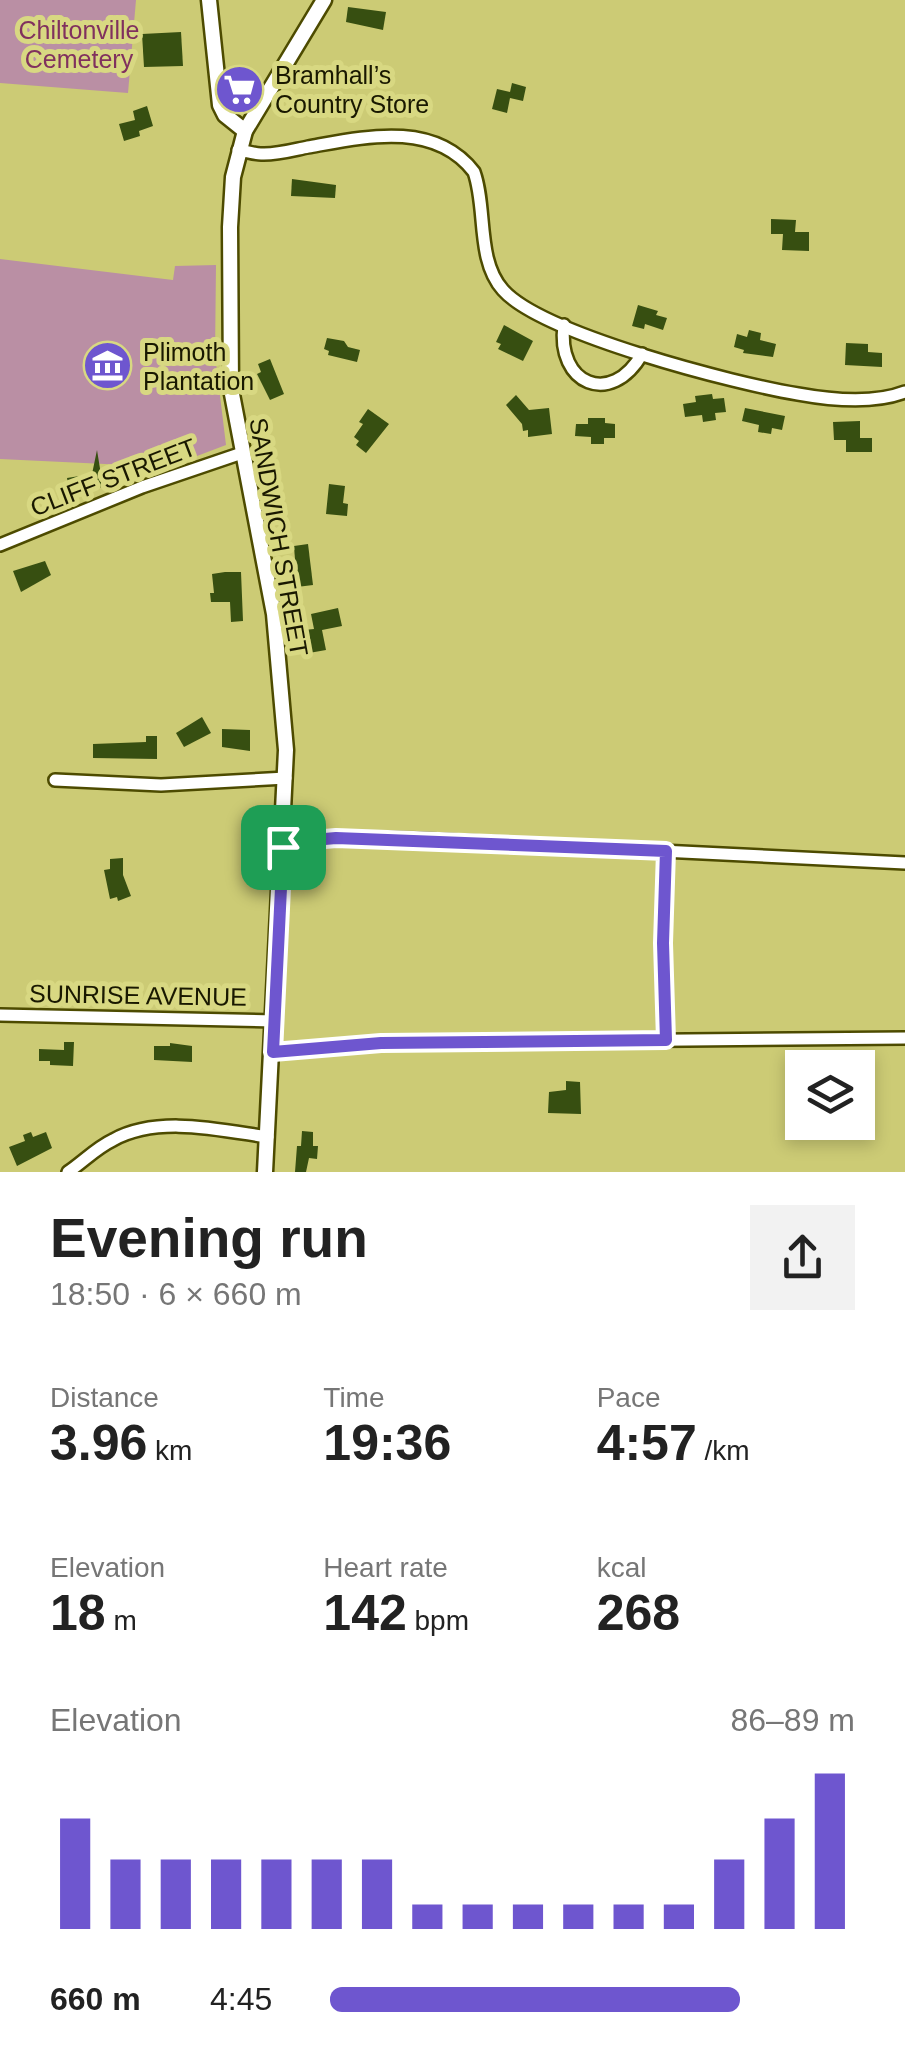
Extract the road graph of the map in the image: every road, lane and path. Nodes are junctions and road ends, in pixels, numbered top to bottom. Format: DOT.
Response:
graph roads {
  1 [pos="210,0"];
  2 [pos="324,0"];
  3 [pos="245,130"];
  4 [pos="238,150"];
  5 [pos="564,325"];
  6 [pos="642,354"];
  7 [pos="905,392"];
  8 [pos="242,453"];
  9 [pos="0,545"];
  10 [pos="286,778"];
  11 [pos="56,780"];
  12 [pos="283,847"];
  13 [pos="666,851"];
  14 [pos="905,863"];
  15 [pos="0,1015"];
  16 [pos="274,1021"];
  17 [pos="905,1038"];
  18 [pos="666,1040"];
  19 [pos="273,1052"];
  20 [pos="268,1137"];
  21 [pos="68,1172"];
  22 [pos="265,1172"];
  1 -- 3 [label="street"];
  2 -- 3 [label="street, SANDWICH STREET"];
  3 -- 4 [label="street, SANDWICH STREET"];
  4 -- 5 [label="street"];
  4 -- 8 [label="street, SANDWICH STREET"];
  5 -- 6 [label="street"];
  5 -- 6 [label="street"];
  6 -- 7 [label="street"];
  8 -- 9 [label="street, CLIFF STREET"];
  8 -- 10 [label="street, SANDWICH STREET"];
  10 -- 11 [label="street"];
  10 -- 12 [label="street, SANDWICH STREET"];
  12 -- 13 [label="street"];
  12 -- 16 [label="street, SANDWICH STREET"];
  13 -- 14 [label="street"];
  13 -- 18 [label="street"];
  15 -- 16 [label="street, SUNRISE AVENUE"];
  16 -- 19 [label="street, SANDWICH STREET"];
  17 -- 18 [label="street"];
  18 -- 19 [label="street"];
  19 -- 20 [label="street, SANDWICH STREET"];
  20 -- 21 [label="street"];
  20 -- 22 [label="street, SANDWICH STREET"];
}
